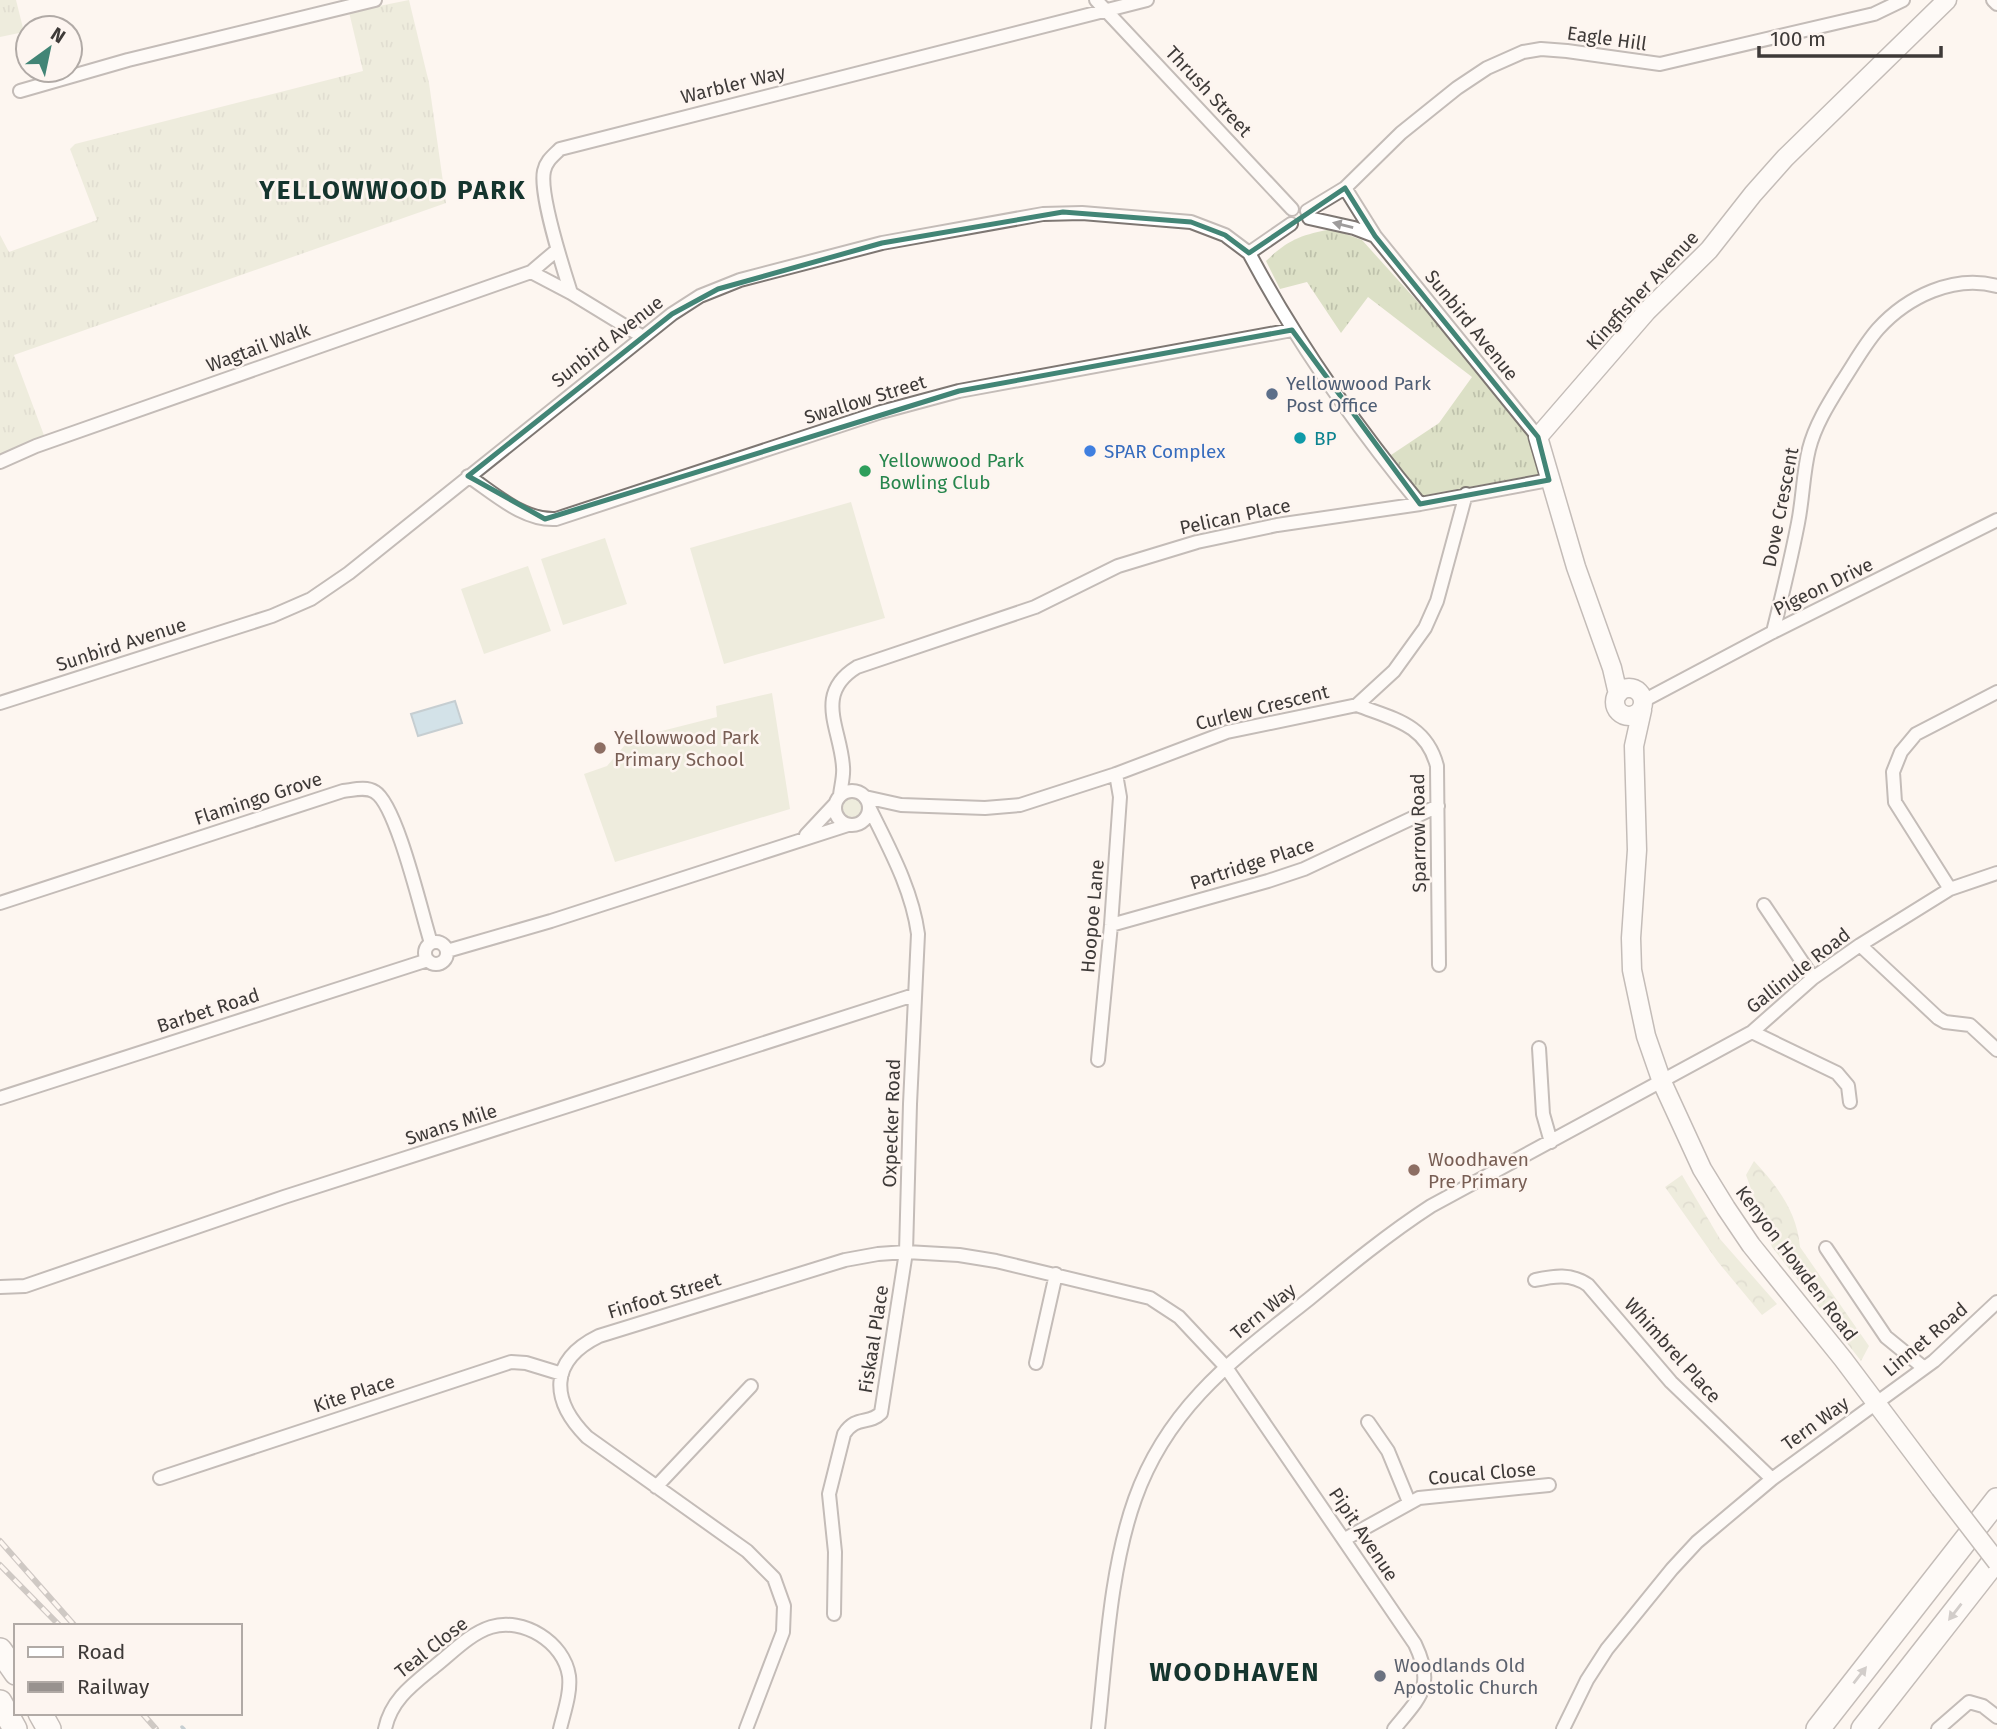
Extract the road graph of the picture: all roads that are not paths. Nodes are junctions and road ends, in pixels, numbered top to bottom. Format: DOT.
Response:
graph roads {
  1 [pos="375,0"];
  2 [pos="1147,0"];
  3 [pos="1903,0"];
  4 [pos="1993,0"];
  5 [pos="1939,3"];
  6 [pos="1997,4"];
  7 [pos="1101,5"];
  8 [pos="20,90"];
  9 [pos="1345,188"];
  10 [pos="1292,209"];
  11 [pos="1308,214"];
  12 [pos="1291,223"];
  13 [pos="1375,236"];
  14 [pos="557,250"];
  15 [pos="1249,253"];
  16 [pos="531,272"];
  17 [pos="1997,286"];
  18 [pos="571,293"];
  19 [pos="1292,331"];
  20 [pos="643,337"];
  21 [pos="1538,437"];
  22 [pos="0,462"];
  23 [pos="468,476"];
  24 [pos="1549,480"];
  25 [pos="1466,494"];
  26 [pos="1420,503"];
  27 [pos="1997,520"];
  28 [pos="1773,632"];
  29 [pos="1997,692"];
  30 [pos="1635,697"];
  31 [pos="0,703"];
  32 [pos="1357,705"];
  33 [pos="1634,746"];
  34 [pos="843,768"];
  35 [pos="1116,774"];
  36 [pos="838,799"];
  37 [pos="901,805"];
  38 [pos="1438,806"];
  39 [pos="866,808"];
  40 [pos="848,825"];
  41 [pos="803,837"];
  42 [pos="1997,873"];
  43 [pos="1950,889"];
  44 [pos="0,903"];
  45 [pos="1764,905"];
  46 [pos="1111,925"];
  47 [pos="430,943"];
  48 [pos="1860,945"];
  49 [pos="447,951"];
  50 [pos="428,960"];
  51 [pos="1439,964"];
  52 [pos="1813,978"];
  53 [pos="914,995"];
  54 [pos="1752,1032"];
  55 [pos="1539,1048"];
  56 [pos="1997,1050"];
  57 [pos="1098,1060"];
  58 [pos="1662,1082"];
  59 [pos="0,1098"];
  60 [pos="1850,1102"];
  61 [pos="1551,1142"];
  62 [pos="1826,1248"];
  63 [pos="906,1252"];
  64 [pos="1056,1274"];
  65 [pos="1535,1280"];
  66 [pos="0,1287"];
  67 [pos="1997,1303"];
  68 [pos="1036,1363"];
  69 [pos="1225,1366"];
  70 [pos="1924,1368"];
  71 [pos="562,1374"];
  72 [pos="751,1386"];
  73 [pos="1877,1404"];
  74 [pos="1368,1422"];
  75 [pos="160,1478"];
  76 [pos="1772,1479"];
  77 [pos="1549,1485"];
  78 [pos="656,1487"];
  79 [pos="1997,1500"];
  80 [pos="1409,1502"];
  81 [pos="1345,1539"];
  82 [pos="1997,1560"];
  83 [pos="834,1614"];
  84 [pos="0,1650"];
  85 [pos="14,1670"];
  86 [pos="0,1702"];
  87 [pos="1997,1717"];
  88 [pos="15,1729"];
  89 [pos="385,1729"];
  90 [pos="560,1729"];
  91 [pos="746,1729"];
  92 [pos="1098,1729"];
  93 [pos="1394,1729"];
  94 [pos="1563,1729"];
  95 [pos="1818,1729"];
  96 [pos="1863,1729"];
  97 [pos="1938,1729"];
  1 -- 8 [label="street"];
  2 -- 7 [label="street, Warbler Way"];
  3 -- 9 [label="street, Eagle Hill"];
  4 -- 6 [label="street"];
  5 -- 21 [label="street, Kingfisher Avenue"];
  7 -- 10 [label="street, Thrush Street"];
  7 -- 14 [label="street, Warbler Way"];
  9 -- 11 [label="street"];
  9 -- 13 [label="street, Sunbird Avenue"];
  10 -- 11 [label="street"];
  10 -- 12 [label="street"];
  11 -- 12 [label="street"];
  13 -- 11 [label="street, one-way"];
  12 -- 15 [label="street"];
  13 -- 21 [label="street, Sunbird Avenue"];
  14 -- 16 [label="street, Wagtail Walk"];
  14 -- 18 [label="street, Warbler Way"];
  15 -- 19 [label="street"];
  15 -- 20 [label="street, Sunbird Avenue"];
  16 -- 18 [label="street"];
  16 -- 22 [label="street, Wagtail Walk"];
  17 -- 28 [label="street, Dove Crescent"];
  18 -- 20 [label="street"];
  19 -- 23 [label="street, Swallow Street"];
  19 -- 26 [label="street"];
  20 -- 23 [label="street, Sunbird Avenue"];
  21 -- 24 [label="street"];
  23 -- 31 [label="street, Sunbird Avenue"];
  24 -- 25 [label="street, Pelican Place"];
  24 -- 30 [label="street"];
  25 -- 26 [label="street, Pelican Place"];
  25 -- 32 [label="street, Curlew Crescent"];
  26 -- 34 [label="street, Pelican Place"];
  27 -- 28 [label="street, Pigeon Drive"];
  28 -- 30 [label="street, Pigeon Drive"];
  29 -- 43 [label="street"];
  30 -- 33 [label="street, Kenyon Howden Road"];
  30 -- 33 [label="street, Kenyon Howden Road"];
  32 -- 35 [label="street, Curlew Crescent"];
  32 -- 38 [label="street, Sparrow Road"];
  33 -- 58 [label="street, Kenyon Howden Road"];
  34 -- 36 [label="street"];
  34 -- 39 [label="street"];
  35 -- 37 [label="street, Curlew Crescent"];
  35 -- 46 [label="street, Hoopoe Lane"];
  36 -- 39 [label="street"];
  36 -- 40 [label="street"];
  36 -- 41 [label="street"];
  37 -- 39 [label="street, Curlew Crescent"];
  37 -- 39 [label="street, Curlew Crescent"];
  38 -- 46 [label="street, Partridge Place"];
  38 -- 51 [label="street, Sparrow Road"];
  39 -- 40 [label="street"];
  39 -- 53 [label="street, Oxpecker Road"];
  40 -- 41 [label="street"];
  41 -- 49 [label="street"];
  42 -- 43 [label="street, Gallinule Road"];
  43 -- 48 [label="street, Gallinule Road"];
  44 -- 47 [label="street, Flamingo Grove"];
  45 -- 52 [label="street"];
  46 -- 57 [label="street, Hoopoe Lane"];
  47 -- 49 [label="street"];
  47 -- 50 [label="street"];
  48 -- 52 [label="street, Gallinule Road"];
  48 -- 56 [label="street"];
  49 -- 50 [label="street"];
  50 -- 59 [label="street, Barbet Road"];
  52 -- 54 [label="street, Gallinule Road"];
  53 -- 63 [label="street, Oxpecker Road"];
  53 -- 66 [label="street, Swans Mile"];
  54 -- 58 [label="street, Gallinule Road"];
  54 -- 60 [label="street"];
  55 -- 61 [label="street"];
  58 -- 61 [label="street, Tern Way"];
  58 -- 73 [label="street, Kenyon Howden Road"];
  61 -- 69 [label="street, Tern Way"];
  62 -- 70 [label="street"];
  63 -- 64 [label="street, Finfoot Street"];
  63 -- 71 [label="street, Finfoot Street"];
  63 -- 83 [label="street, Fiskaal Place"];
  64 -- 68 [label="street"];
  64 -- 69 [label="street, Finfoot Street"];
  65 -- 76 [label="street, Whimbrel Place"];
  67 -- 70 [label="street, Linnet Road"];
  69 -- 81 [label="street, Pipit Avenue"];
  69 -- 92 [label="street, Tern Way"];
  70 -- 73 [label="street, Linnet Road"];
  71 -- 75 [label="street, Kite Place"];
  71 -- 78 [label="street"];
  72 -- 78 [label="street"];
  73 -- 76 [label="street, Tern Way"];
  73 -- 82 [label="street, Kenyon Howden Road, bridge"];
  74 -- 80 [label="street"];
  76 -- 94 [label="street, Tern Way"];
  77 -- 80 [label="street, Coucal Close"];
  78 -- 91 [label="street"];
  95 -- 79 [label="highway, one-way"];
  80 -- 81 [label="street, Coucal Close"];
  81 -- 93 [label="street, Pipit Avenue"];
  82 -- 96 [label="highway, one-way"];
  84 -- 85 [label="highway"];
  86 -- 88 [label="highway"];
  87 -- 97 [label="street"];
  89 -- 90 [label="street, Teal Close"];
}
